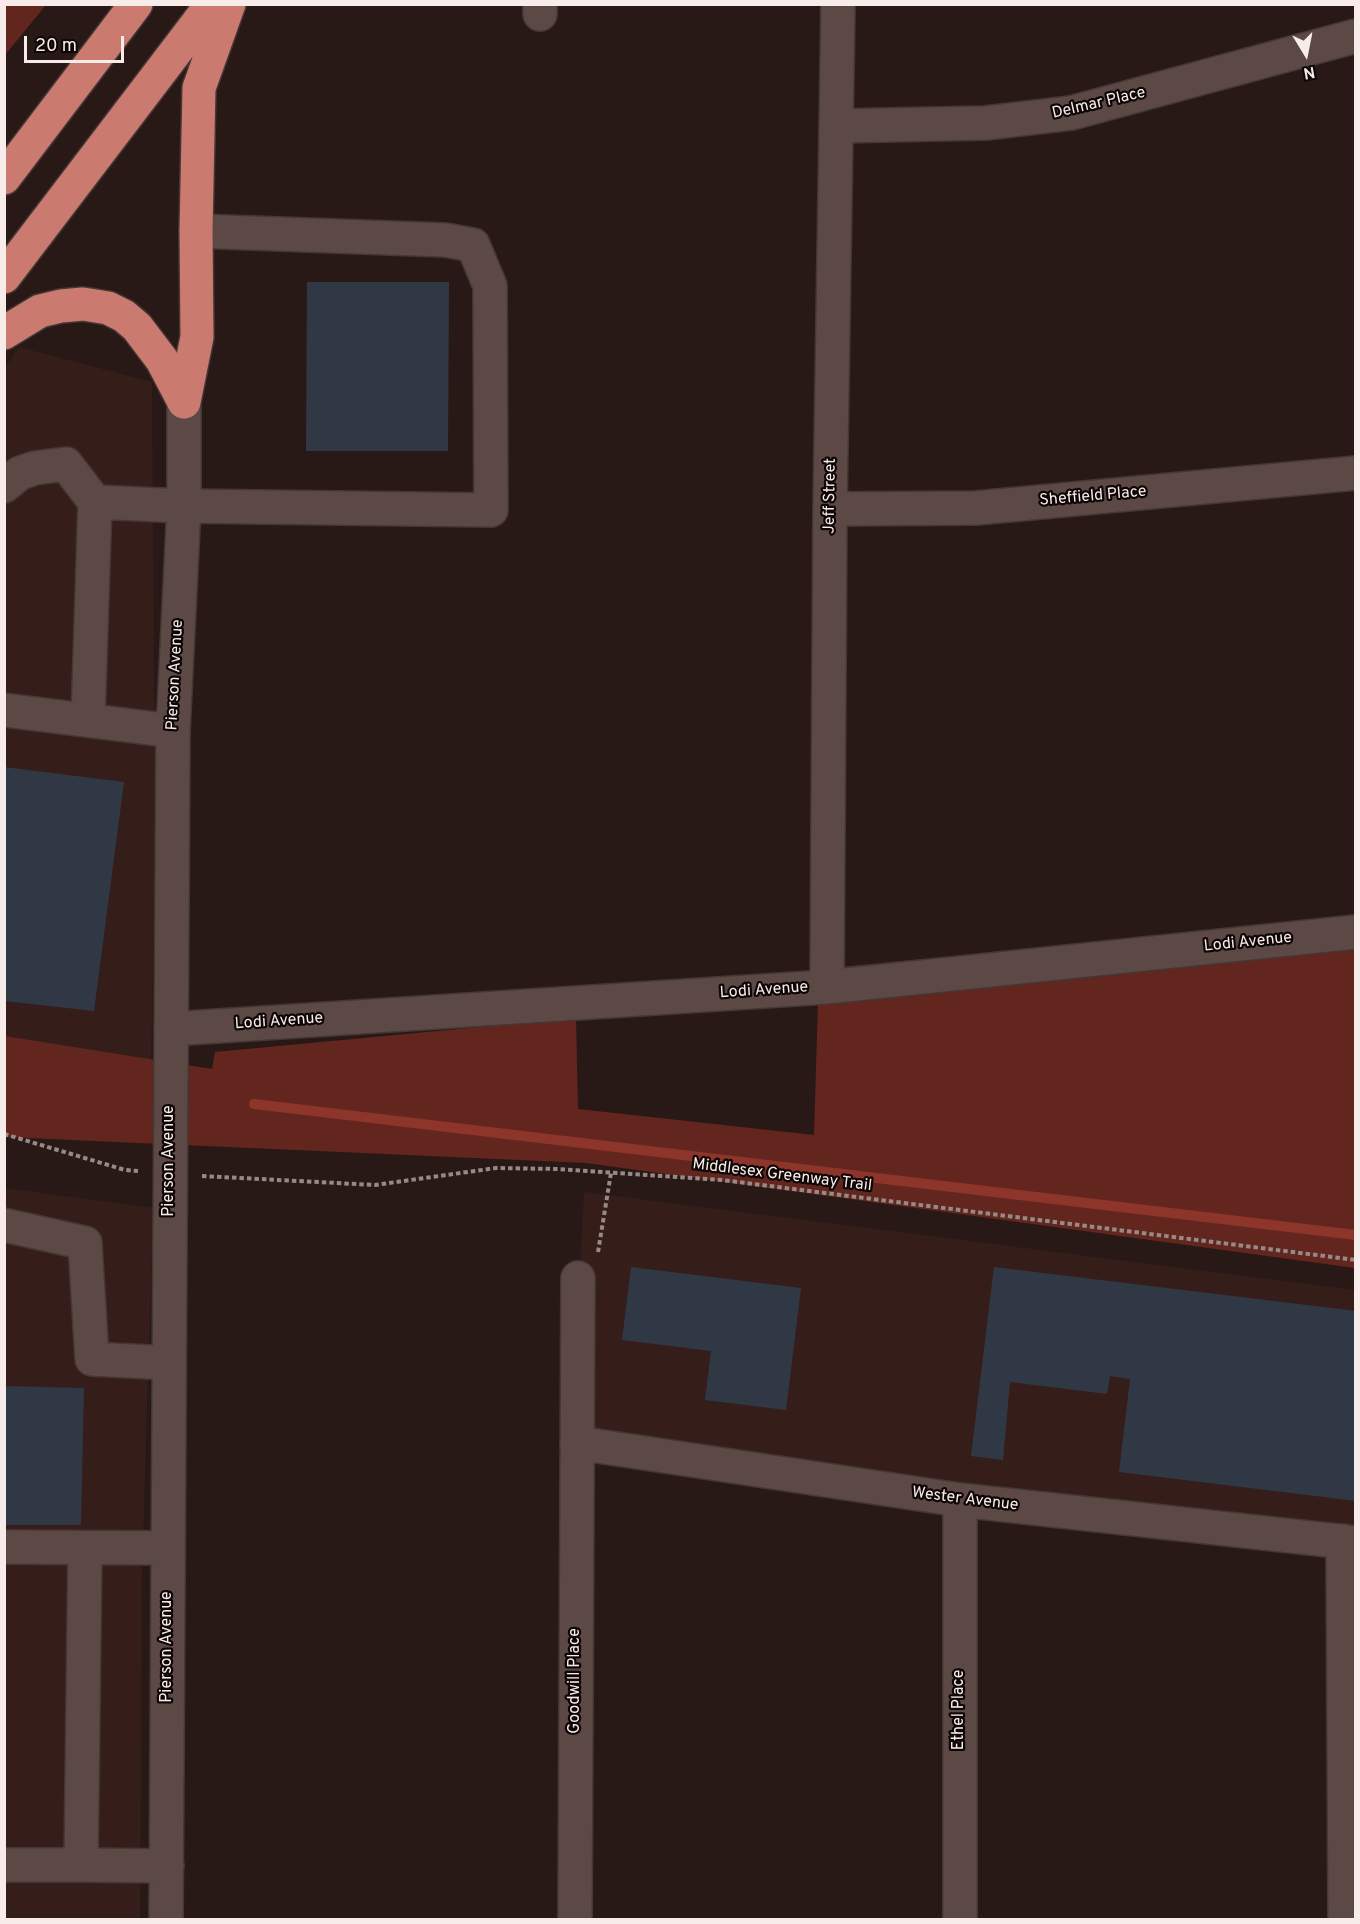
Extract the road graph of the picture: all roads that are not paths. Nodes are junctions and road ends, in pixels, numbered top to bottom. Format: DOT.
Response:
graph roads {
  1 [pos="136,4"];
  2 [pos="212,4"];
  3 [pos="229,4"];
  4 [pos="838,4"];
  5 [pos="1356,36"];
  6 [pos="836,126"];
  7 [pos="4,178"];
  8 [pos="196,231"];
  9 [pos="4,277"];
  10 [pos="4,333"];
  11 [pos="184,402"];
  12 [pos="1356,473"];
  13 [pos="4,486"];
  14 [pos="95,502"];
  15 [pos="184,506"];
  16 [pos="830,509"];
  17 [pos="4,710"];
  18 [pos="88,720"];
  19 [pos="173,731"];
  20 [pos="1356,932"];
  21 [pos="827,987"];
  22 [pos="171,1029"];
  23 [pos="4,1225"];
  24 [pos="578,1278"];
  25 [pos="169,1363"];
  26 [pos="577,1443"];
  27 [pos="960,1500"];
  28 [pos="1349,1542"];
  29 [pos="4,1547"];
  30 [pos="86,1548"];
  31 [pos="168,1548"];
  32 [pos="4,1865"];
  33 [pos="81,1865"];
  34 [pos="167,1866"];
  35 [pos="166,1920"];
  36 [pos="575,1920"];
  37 [pos="960,1920"];
  38 [pos="1345,1920"];
  1 -- 7 [label="highway"];
  2 -- 9 [label="highway"];
  3 -- 8 [label="highway"];
  4 -- 6 [label="street, Jeff Street"];
  5 -- 6 [label="street, Delmar Place"];
  6 -- 16 [label="street, Jeff Street"];
  8 -- 11 [label="highway"];
  8 -- 15 [label="street"];
  10 -- 11 [label="highway"];
  11 -- 15 [label="street, Pierson Avenue"];
  12 -- 16 [label="street, Sheffield Place"];
  13 -- 14 [label="street"];
  14 -- 15 [label="street"];
  14 -- 18 [label="street"];
  15 -- 19 [label="street, Pierson Avenue"];
  16 -- 21 [label="street, Jeff Street"];
  17 -- 18 [label="street"];
  18 -- 19 [label="street"];
  19 -- 22 [label="street, Pierson Avenue"];
  20 -- 21 [label="street, Lodi Avenue"];
  21 -- 22 [label="street, Lodi Avenue"];
  22 -- 25 [label="street, Pierson Avenue"];
  23 -- 25 [label="street"];
  24 -- 26 [label="street, Goodwill Place"];
  25 -- 31 [label="street, Pierson Avenue"];
  26 -- 27 [label="street, Wester Avenue"];
  26 -- 36 [label="street, Goodwill Place"];
  27 -- 28 [label="street, Wester Avenue"];
  27 -- 37 [label="street, Ethel Place"];
  28 -- 38 [label="street"];
  29 -- 30 [label="street"];
  30 -- 31 [label="street"];
  30 -- 33 [label="street"];
  31 -- 34 [label="street, Pierson Avenue"];
  32 -- 33 [label="street"];
  33 -- 34 [label="street"];
  34 -- 35 [label="street, Pierson Avenue"];
}
